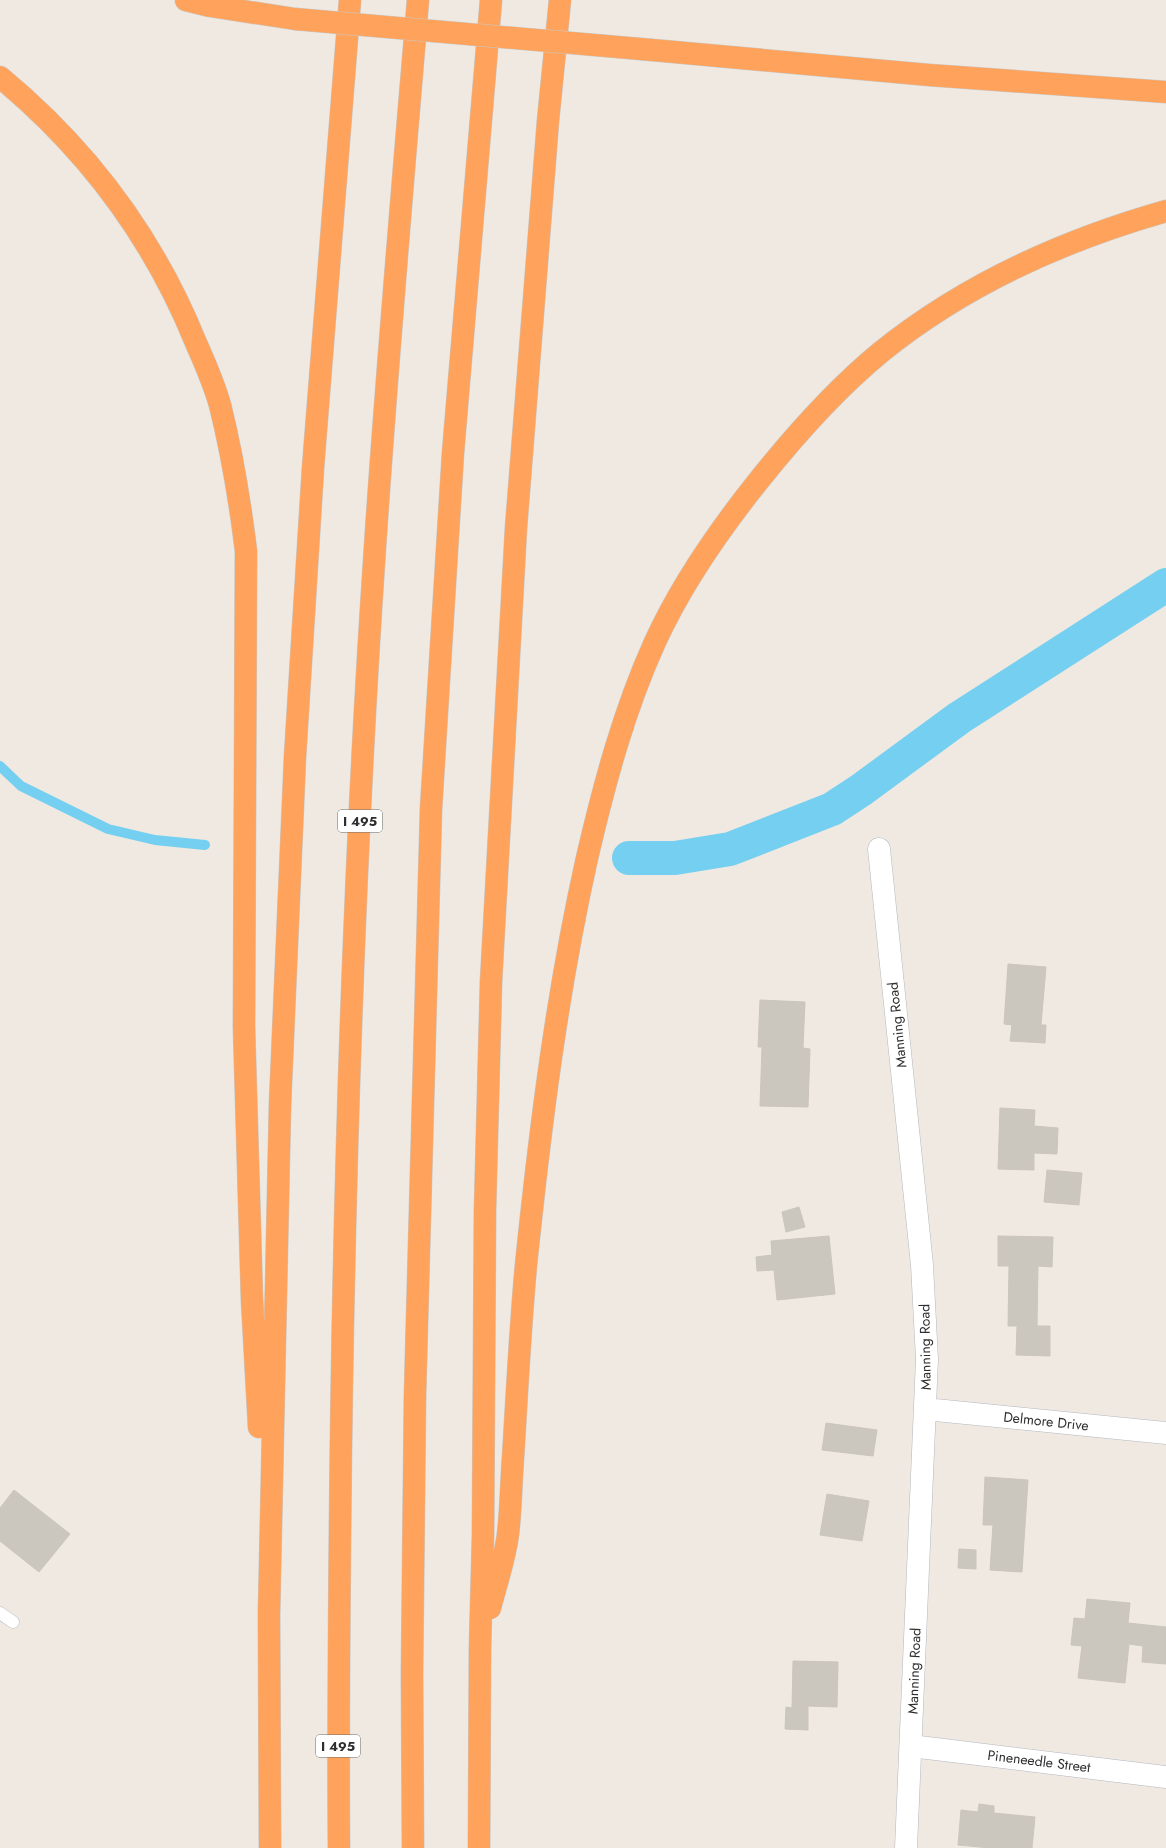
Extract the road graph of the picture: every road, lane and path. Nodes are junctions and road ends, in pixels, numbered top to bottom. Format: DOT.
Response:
graph roads {
  1 [pos="186,0"];
  2 [pos="350,0"];
  3 [pos="418,0"];
  4 [pos="492,0"];
  5 [pos="560,0"];
  6 [pos="0,78"];
  7 [pos="1166,92"];
  8 [pos="1166,211"];
  9 [pos="879,848"];
  10 [pos="925,1409"];
  11 [pos="1166,1433"];
  12 [pos="0,1613"];
  13 [pos="269,1614"];
  14 [pos="13,1622"];
  15 [pos="480,1648"];
  16 [pos="911,1746"];
  17 [pos="1166,1776"];
  18 [pos="270,1848"];
  19 [pos="339,1848"];
  20 [pos="413,1848"];
  21 [pos="479,1848"];
  22 [pos="906,1848"];
  1 -- 7 [label="highway, bridge"];
  2 -- 13 [label="highway"];
  3 -- 19 [label="highway, I 495"];
  4 -- 20 [label="highway"];
  5 -- 15 [label="highway"];
  6 -- 13 [label="highway"];
  8 -- 15 [label="highway"];
  9 -- 10 [label="street, Manning Road"];
  10 -- 11 [label="street, Delmore Drive"];
  10 -- 16 [label="street, Manning Road"];
  12 -- 14 [label="lane"];
  13 -- 18 [label="highway"];
  15 -- 21 [label="highway"];
  16 -- 17 [label="street, Pineneedle Street"];
  16 -- 22 [label="street, Manning Road"];
}
